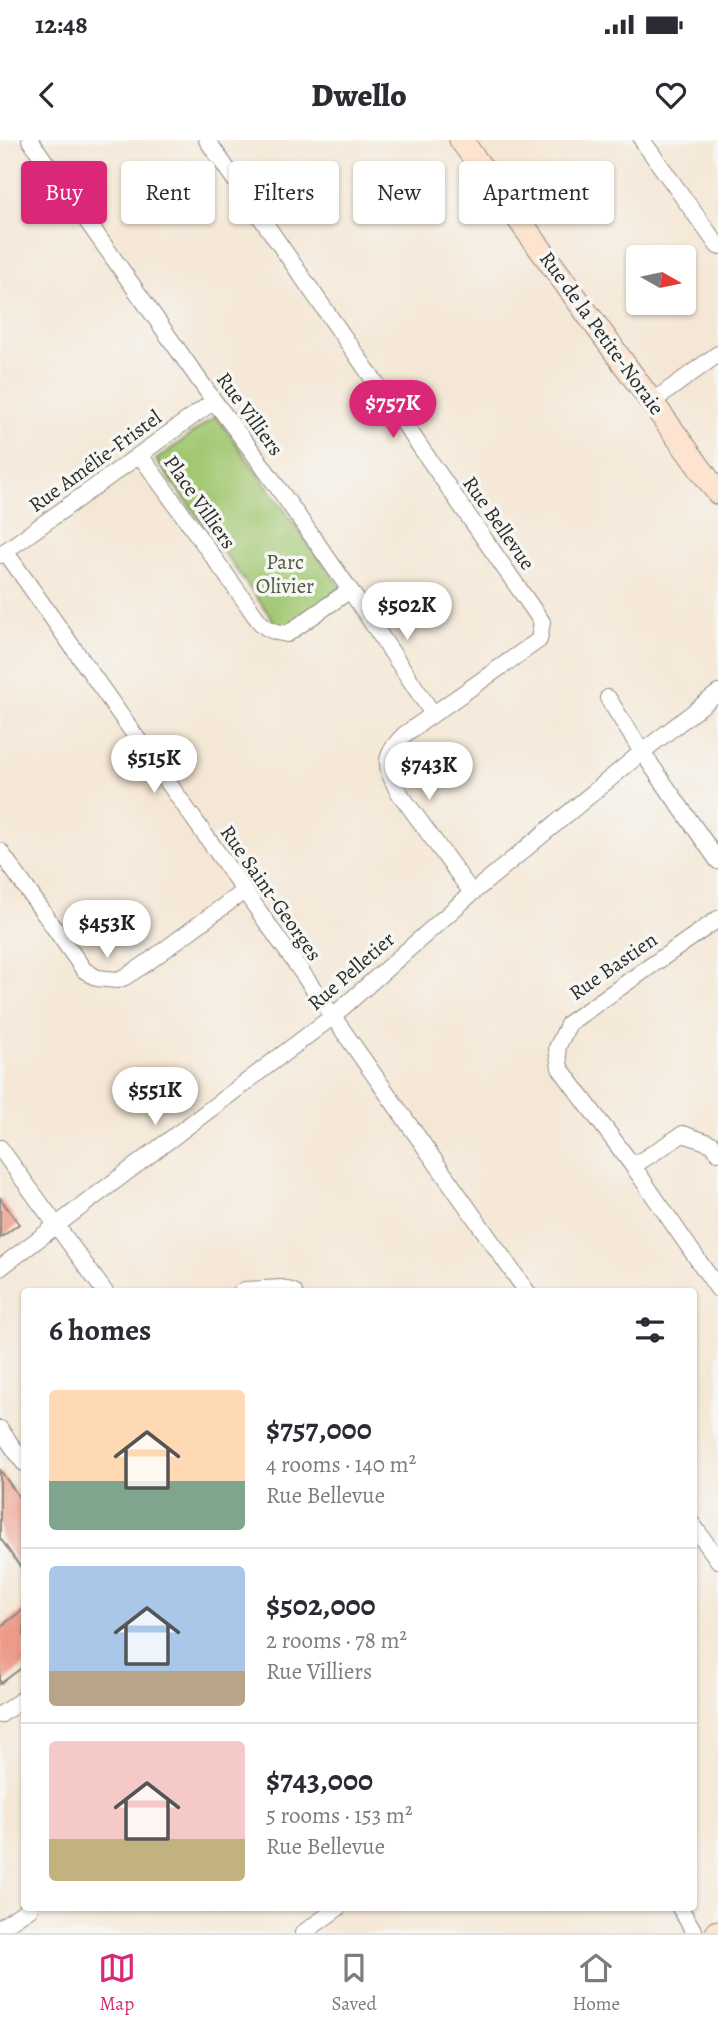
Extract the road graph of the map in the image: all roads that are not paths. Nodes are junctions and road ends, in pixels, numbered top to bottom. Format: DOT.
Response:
graph roads {
  1 [pos="30,140"];
  2 [pos="207,140"];
  3 [pos="461,140"];
  4 [pos="642,140"];
  5 [pos="718,246"];
  6 [pos="718,354"];
  7 [pos="214,401"];
  8 [pos="652,402"];
  9 [pos="140,455"];
  10 [pos="718,493"];
  11 [pos="3,553"];
  12 [pos="350,590"];
  13 [pos="718,693"];
  14 [pos="608,698"];
  15 [pos="433,714"];
  16 [pos="642,752"];
  17 [pos="0,851"];
  18 [pos="718,860"];
  19 [pos="244,891"];
  20 [pos="472,893"];
  21 [pos="718,919"];
  22 [pos="332,1017"];
  23 [pos="0,1148"];
  24 [pos="718,1152"];
  25 [pos="634,1166"];
  26 [pos="56,1225"];
  27 [pos="0,1268"];
  28 [pos="102,1288"];
  29 [pos="524,1288"];
  30 [pos="718,1289"];
  31 [pos="0,1429"];
  32 [pos="21,1459"];
  33 [pos="697,1531"];
  34 [pos="718,1560"];
  35 [pos="21,1700"];
  36 [pos="0,1715"];
  37 [pos="26,1911"];
  38 [pos="334,1911"];
  39 [pos="682,1911"];
  40 [pos="0,1928"];
  41 [pos="303,1933"];
  42 [pos="695,1933"];
  1 -- 7 [label="street, Rue Villiers"];
  2 -- 15 [label="street, Rue Bellevue"];
  3 -- 8 [label="street, Rue de la Petite-Noraie"];
  4 -- 5 [label="street"];
  6 -- 8 [label="street"];
  7 -- 9 [label="street, Rue Amélie-Fristel"];
  7 -- 12 [label="street, Rue Villiers"];
  8 -- 10 [label="street, Rue de la Petite-Noraie"];
  9 -- 11 [label="street, Rue Amélie-Fristel"];
  9 -- 12 [label="street, Place Villiers"];
  11 -- 19 [label="street, Rue Saint-Georges"];
  12 -- 15 [label="street, Rue Villiers"];
  13 -- 16 [label="street, Rue Pelletier"];
  14 -- 16 [label="street"];
  15 -- 20 [label="street, Rue Bellevue"];
  16 -- 18 [label="street"];
  16 -- 20 [label="street, Rue Pelletier"];
  17 -- 19 [label="street"];
  19 -- 22 [label="street, Rue Saint-Georges"];
  20 -- 22 [label="street, Rue Pelletier"];
  21 -- 25 [label="street, Rue Bastien"];
  22 -- 26 [label="street, Rue Pelletier"];
  22 -- 29 [label="street, Rue Saint-Georges"];
  23 -- 26 [label="street"];
  24 -- 25 [label="street"];
  25 -- 30 [label="street, Rue Bastien"];
  26 -- 27 [label="street, Rue Pelletier"];
  26 -- 28 [label="street"];
  31 -- 32 [label="street"];
  33 -- 34 [label="street"];
  35 -- 36 [label="street"];
  37 -- 40 [label="street"];
  38 -- 41 [label="street"];
  39 -- 42 [label="street"];
}
